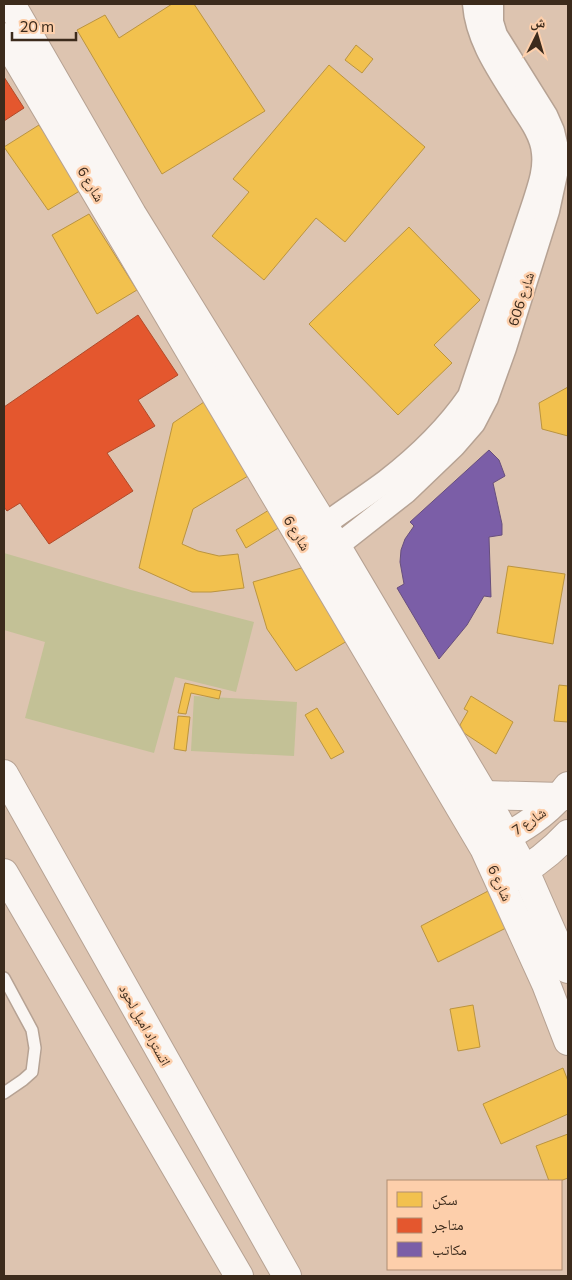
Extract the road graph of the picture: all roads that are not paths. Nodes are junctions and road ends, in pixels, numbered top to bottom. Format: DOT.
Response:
graph roads {
  1 [pos="11,4"];
  2 [pos="474,4"];
  3 [pos="492,4"];
  4 [pos="4,37"];
  5 [pos="550,149"];
  6 [pos="330,536"];
  7 [pos="4,774"];
  8 [pos="564,792"];
  9 [pos="484,795"];
  10 [pos="568,834"];
  11 [pos="495,843"];
  12 [pos="524,871"];
  13 [pos="4,873"];
  14 [pos="500,883"];
  15 [pos="568,969"];
  16 [pos="4,978"];
  17 [pos="568,1041"];
  18 [pos="4,1093"];
  19 [pos="239,1276"];
  20 [pos="287,1276"];
  1 -- 6 [label="main road, شارع 6"];
  2 -- 5 [label="street, شارع 606"];
  3 -- 5 [label="street, شارع 606"];
  4 -- 11 [label="main road, شارع 6"];
  5 -- 6 [label="street, شارع 606"];
  6 -- 9 [label="main road, شارع 6"];
  7 -- 20 [label="main road, اتستراد اميل لحود"];
  8 -- 9 [label="main road"];
  8 -- 11 [label="main road, شارع 7"];
  9 -- 11 [label="main road, شارع 6"];
  10 -- 12 [label="main road"];
  11 -- 12 [label="main road, شارع 6"];
  11 -- 14 [label="main road, شارع 6"];
  12 -- 14 [label="main road"];
  12 -- 15 [label="main road, شارع 6"];
  13 -- 19 [label="main road"];
  14 -- 17 [label="main road, شارع 6"];
  16 -- 18 [label="lane"];
}
